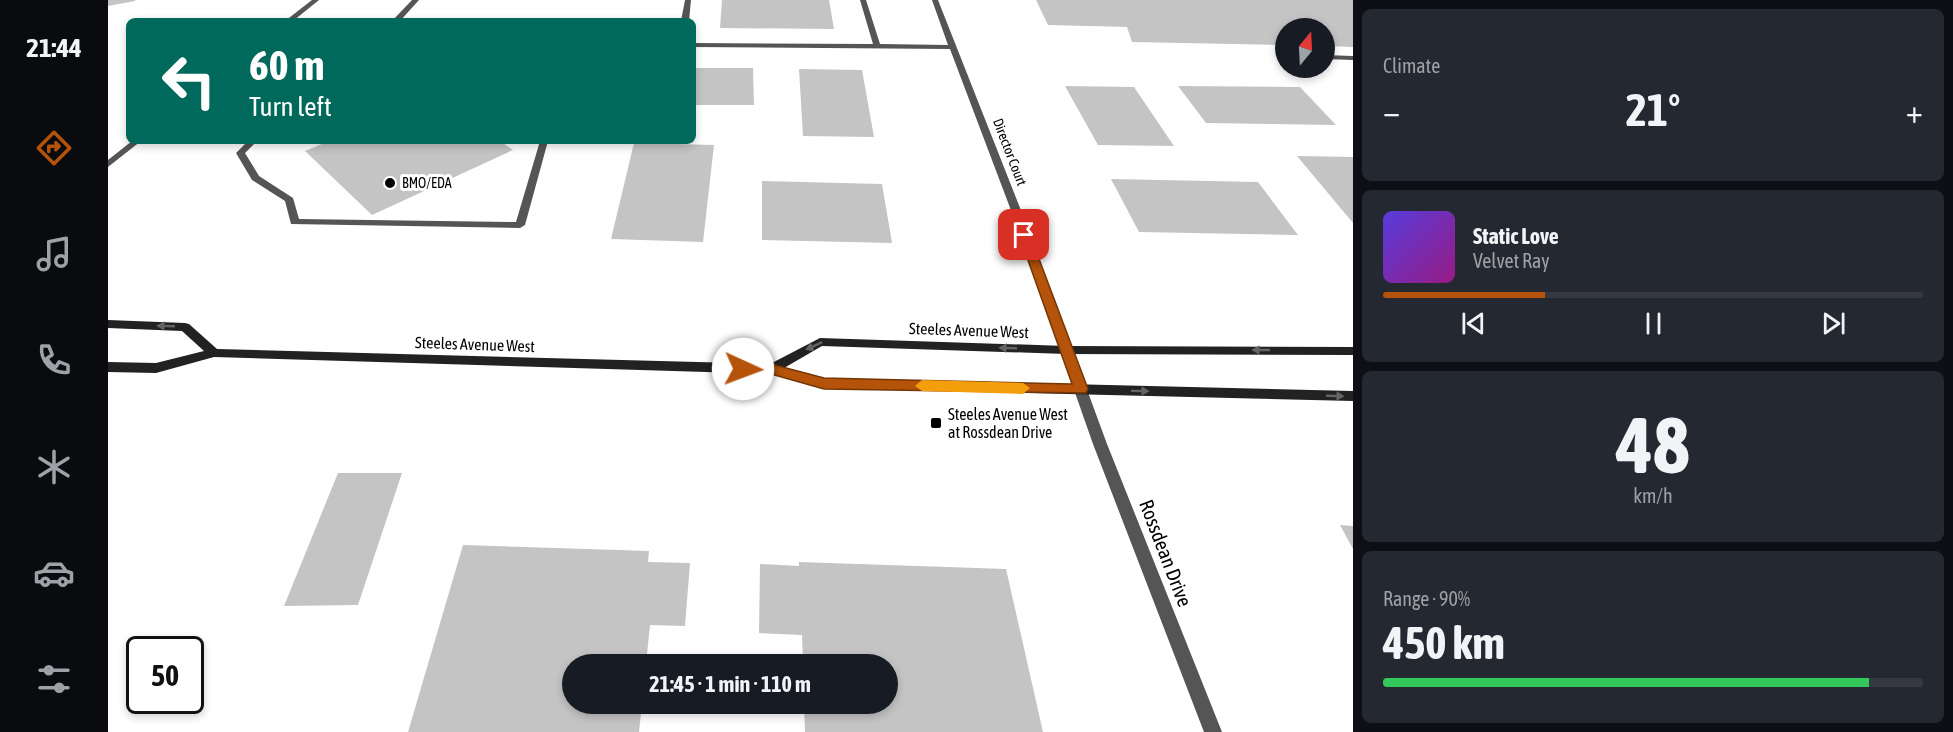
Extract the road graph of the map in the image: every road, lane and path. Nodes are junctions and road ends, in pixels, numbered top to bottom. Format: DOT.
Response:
graph roads {
  1 [pos="316,0"];
  2 [pos="416,0"];
  3 [pos="688,0"];
  4 [pos="863,0"];
  5 [pos="935,0"];
  6 [pos="293,18"];
  7 [pos="399,18"];
  8 [pos="686,18"];
  9 [pos="696,45"];
  10 [pos="877,46"];
  11 [pos="953,47"];
  12 [pos="1335,57"];
  13 [pos="1353,58"];
  14 [pos="133,144"];
  15 [pos="250,144"];
  16 [pos="543,144"];
  17 [pos="108,164"];
  18 [pos="108,324"];
  19 [pos="1066,350"];
  20 [pos="1353,351"];
  21 [pos="214,353"];
  22 [pos="108,367"];
  23 [pos="771,369"];
  24 [pos="1081,389"];
  25 [pos="1353,396"];
  26 [pos="1213,732"];
  1 -- 6 [label="street"];
  2 -- 7 [label="street"];
  3 -- 8 [label="street"];
  4 -- 10 [label="street"];
  5 -- 11 [label="street, Director Court"];
  9 -- 10 [label="street"];
  10 -- 11 [label="street"];
  11 -- 19 [label="street, Director Court"];
  12 -- 13 [label="street"];
  14 -- 17 [label="street"];
  15 -- 16 [label="street"];
  21 -- 18 [label="main road, one-way"];
  20 -- 19 [label="main road, Steeles Avenue West, one-way"];
  19 -- 23 [label="main road, Steeles Avenue West, one-way"];
  19 -- 24 [label="street, Rossdean Drive"];
  21 -- 22 [label="main road, Steeles Avenue West"];
  21 -- 23 [label="main road, Steeles Avenue West"];
  23 -- 24 [label="main road, Steeles Avenue West"];
  24 -- 25 [label="main road, Steeles Avenue West, one-way"];
  24 -- 26 [label="street, Rossdean Drive"];
}
